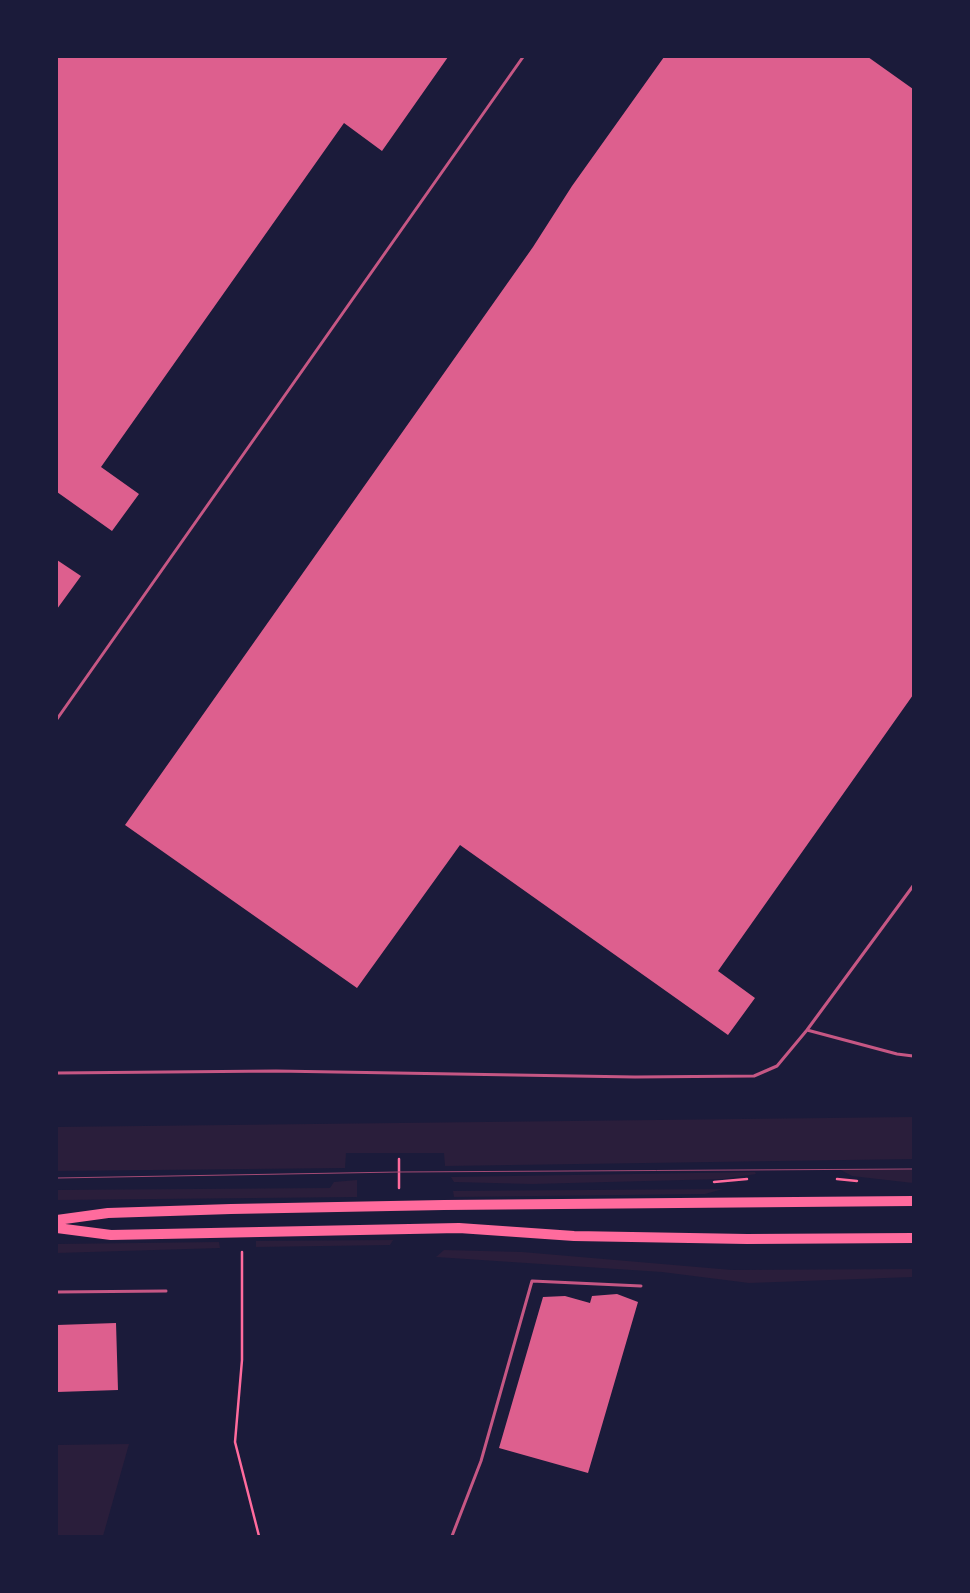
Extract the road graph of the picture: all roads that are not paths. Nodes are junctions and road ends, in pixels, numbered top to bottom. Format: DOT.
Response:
graph roads {
  1 [pos="523,57"];
  2 [pos="57,719"];
  3 [pos="913,886"];
  4 [pos="807,1030"];
  5 [pos="913,1056"];
  6 [pos="57,1073"];
  7 [pos="913,1201"];
  8 [pos="57,1220"];
  9 [pos="57,1228"];
  10 [pos="913,1238"];
  11 [pos="641,1286"];
  12 [pos="166,1291"];
  13 [pos="57,1292"];
  14 [pos="452,1536"];
  1 -- 2 [label="lane"];
  3 -- 4 [label="lane"];
  4 -- 5 [label="lane"];
  4 -- 6 [label="lane"];
  7 -- 8 [label="main road"];
  9 -- 10 [label="main road"];
  11 -- 14 [label="lane"];
  12 -- 13 [label="lane"];
}
